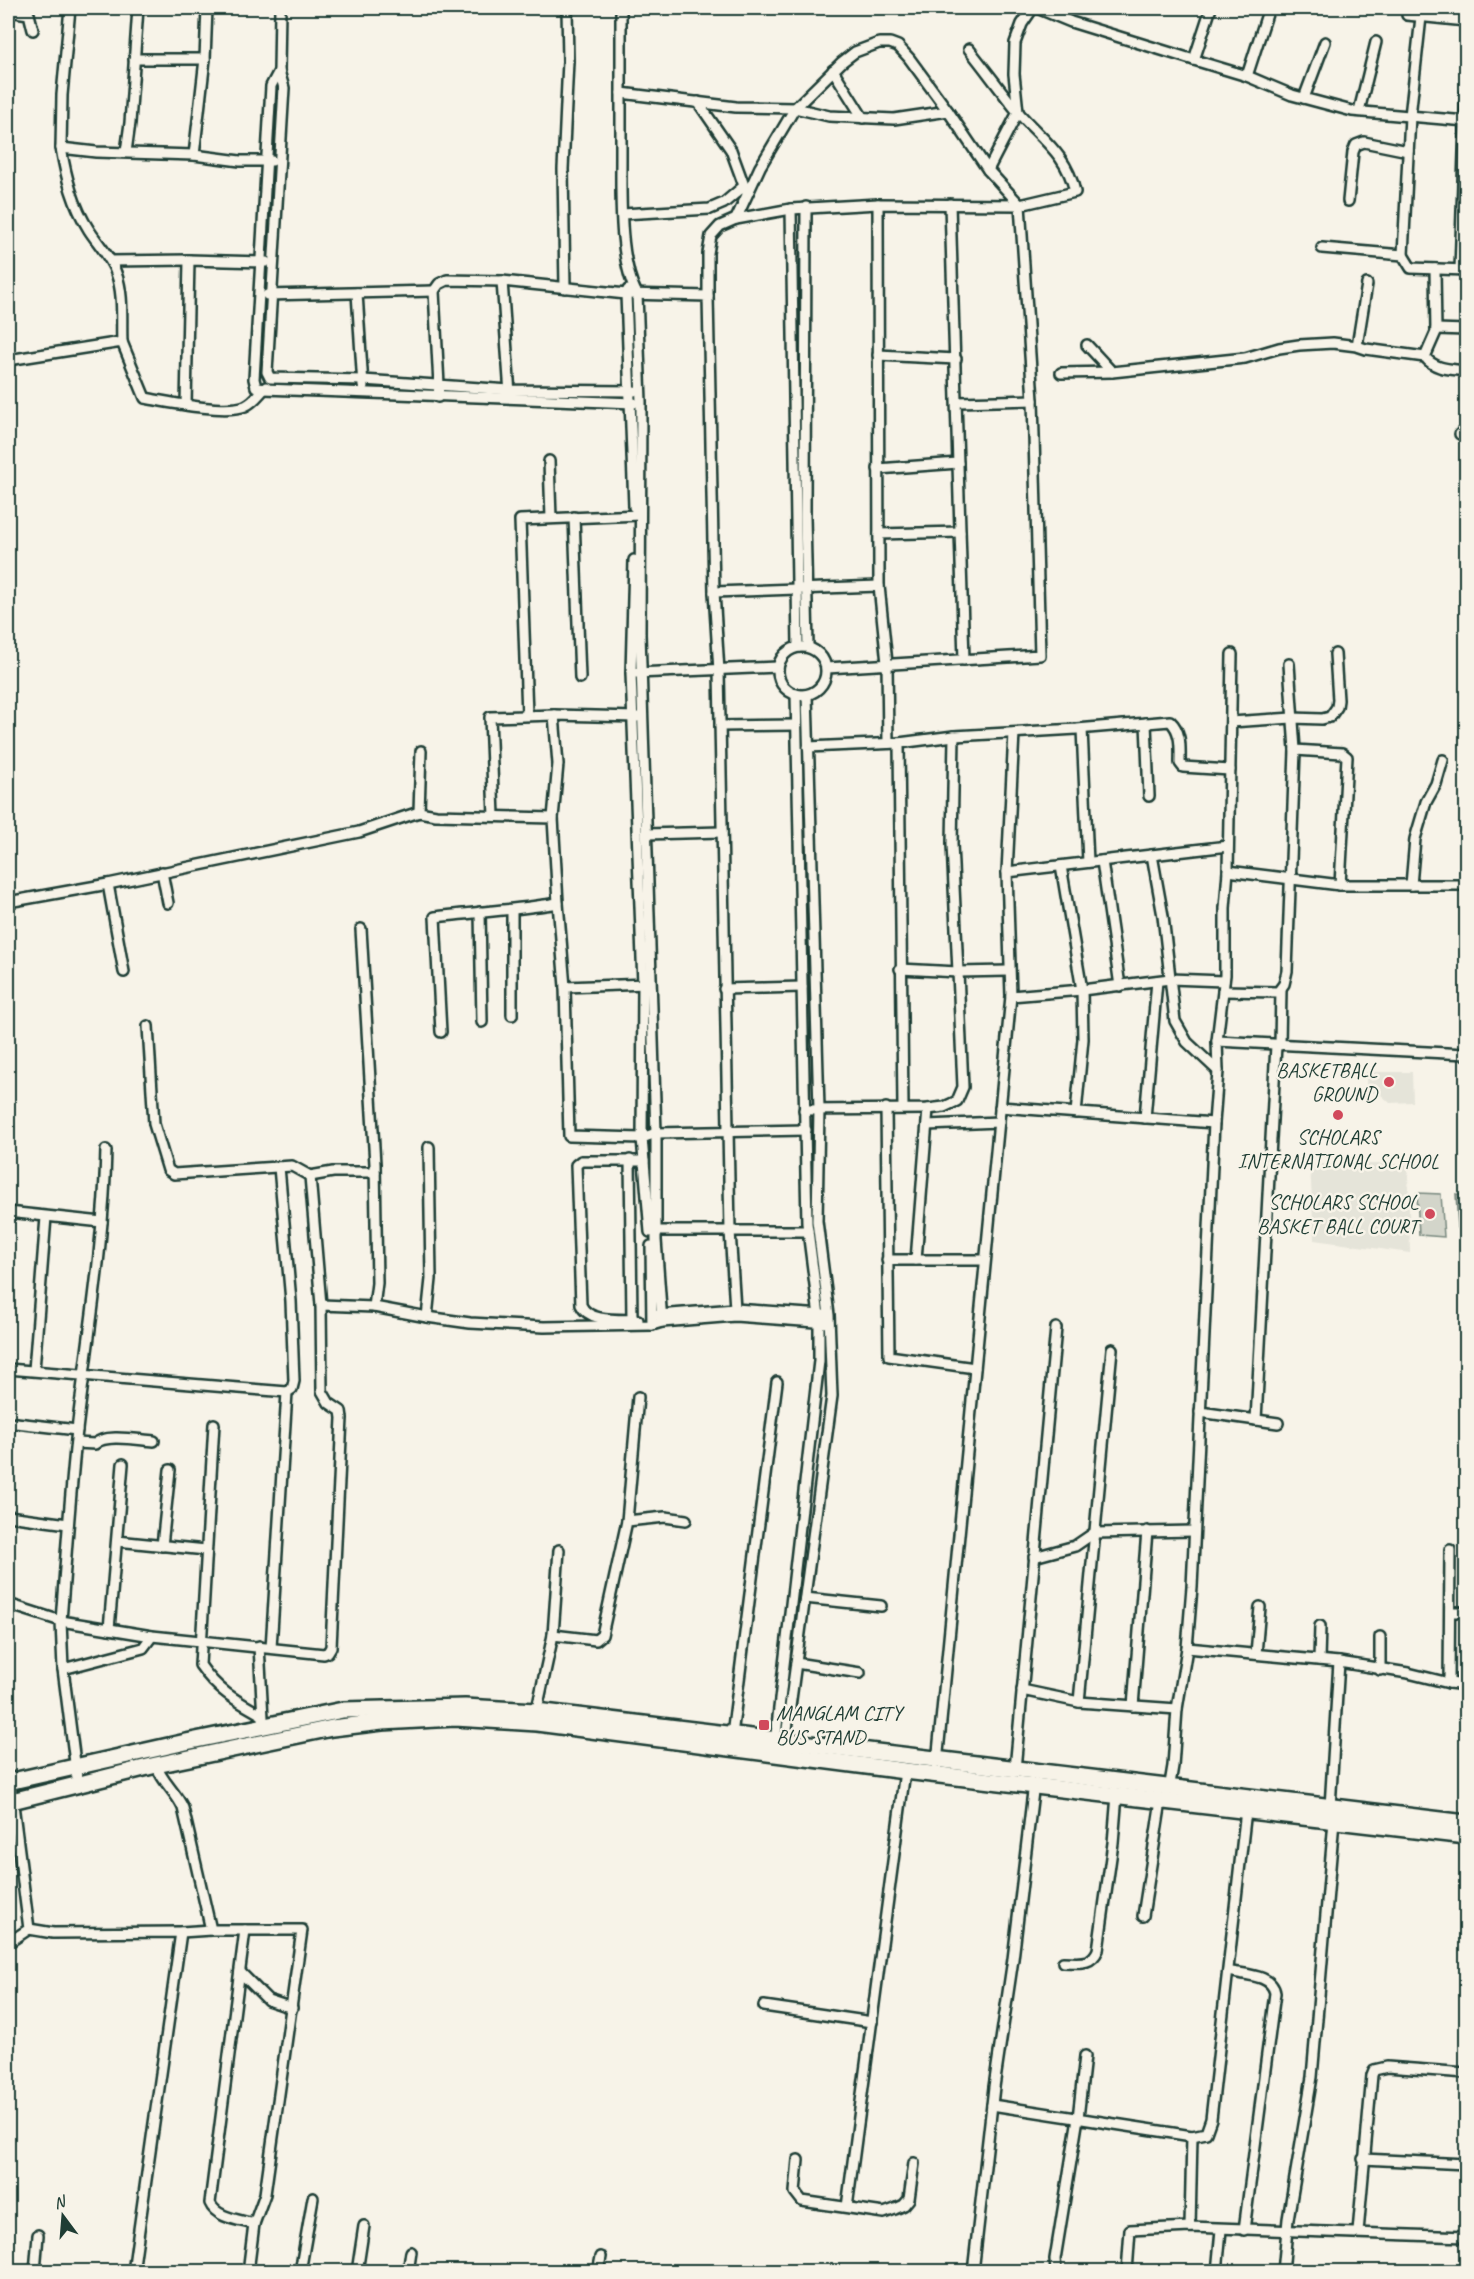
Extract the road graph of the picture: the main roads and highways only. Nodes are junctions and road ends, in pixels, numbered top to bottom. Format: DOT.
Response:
graph roads {
  1 [pos="537,1717"];
  2 [pos="779,1748"];
  3 [pos="937,1767"];
  4 [pos="1034,1779"];
  5 [pos="9,1782"];
  6 [pos="1165,1796"];
  7 [pos="10,1801"];
  8 [pos="1332,1814"];
  9 [pos="1402,1822"];
  10 [pos="1467,1823"];
  11 [pos="1467,1836"];
  1 -- 2 [label="main road"];
  1 -- 2 [label="main road"];
  1 -- 5 [label="main road"];
  1 -- 7 [label="main road"];
  2 -- 3 [label="main road"];
  2 -- 3 [label="main road"];
  3 -- 4 [label="main road"];
  3 -- 4 [label="main road"];
  4 -- 6 [label="main road"];
  4 -- 6 [label="main road"];
  6 -- 8 [label="main road"];
  6 -- 8 [label="main road"];
  8 -- 9 [label="main road"];
  9 -- 10 [label="main road"];
  9 -- 11 [label="main road"];
}
